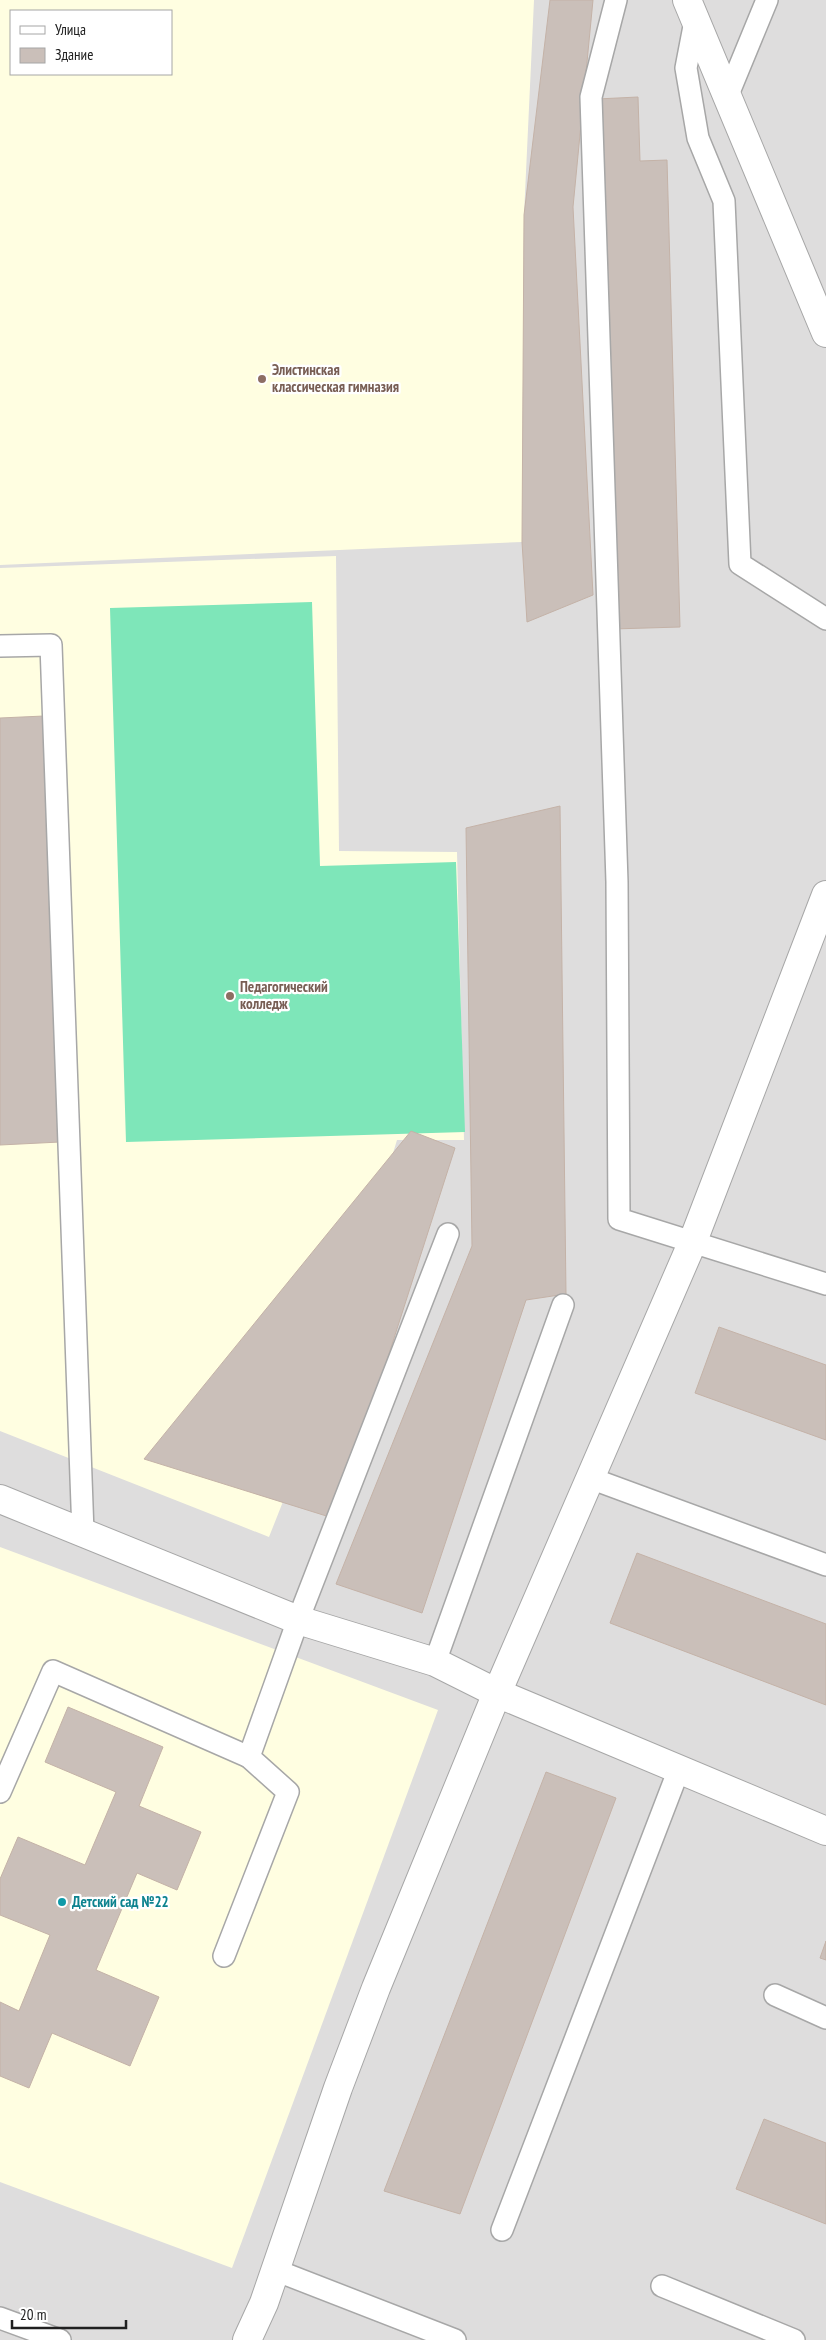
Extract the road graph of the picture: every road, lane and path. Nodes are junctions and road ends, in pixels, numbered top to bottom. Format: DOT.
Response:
graph roads {
  1 [pos="616,0"];
  2 [pos="767,0"];
  3 [pos="691,10"];
  4 [pos="727,98"];
  5 [pos="826,333"];
  6 [pos="826,619"];
  7 [pos="0,646"];
  8 [pos="826,895"];
  9 [pos="448,1234"];
  10 [pos="692,1241"];
  11 [pos="826,1284"];
  12 [pos="563,1305"];
  13 [pos="590,1478"];
  14 [pos="0,1499"];
  15 [pos="83,1533"];
  16 [pos="826,1565"];
  17 [pos="298,1620"];
  18 [pos="435,1662"];
  19 [pos="497,1694"];
  20 [pos="249,1757"];
  21 [pos="679,1769"];
  22 [pos="0,1792"];
  23 [pos="826,1831"];
  24 [pos="224,1956"];
  25 [pos="775,1995"];
  26 [pos="826,2018"];
  27 [pos="502,2230"];
  28 [pos="275,2270"];
  29 [pos="662,2286"];
  30 [pos="0,2318"];
  31 [pos="60,2340"];
  32 [pos="247,2340"];
  33 [pos="454,2340"];
  34 [pos="794,2340"];
  1 -- 10 [label="lane"];
  2 -- 4 [label="lane"];
  3 -- 4 [label="street"];
  3 -- 6 [label="lane"];
  4 -- 5 [label="street"];
  7 -- 15 [label="lane"];
  8 -- 10 [label="street"];
  9 -- 17 [label="lane"];
  10 -- 11 [label="lane"];
  10 -- 13 [label="street"];
  12 -- 18 [label="lane"];
  13 -- 16 [label="lane"];
  13 -- 19 [label="street"];
  14 -- 15 [label="street"];
  15 -- 17 [label="street"];
  17 -- 18 [label="street"];
  17 -- 20 [label="lane"];
  18 -- 19 [label="street"];
  19 -- 21 [label="street"];
  19 -- 28 [label="street"];
  20 -- 22 [label="lane"];
  20 -- 24 [label="lane"];
  21 -- 23 [label="street"];
  21 -- 27 [label="lane"];
  25 -- 26 [label="lane"];
  28 -- 32 [label="street"];
  28 -- 33 [label="lane"];
  29 -- 34 [label="lane"];
  30 -- 31 [label="lane"];
}
